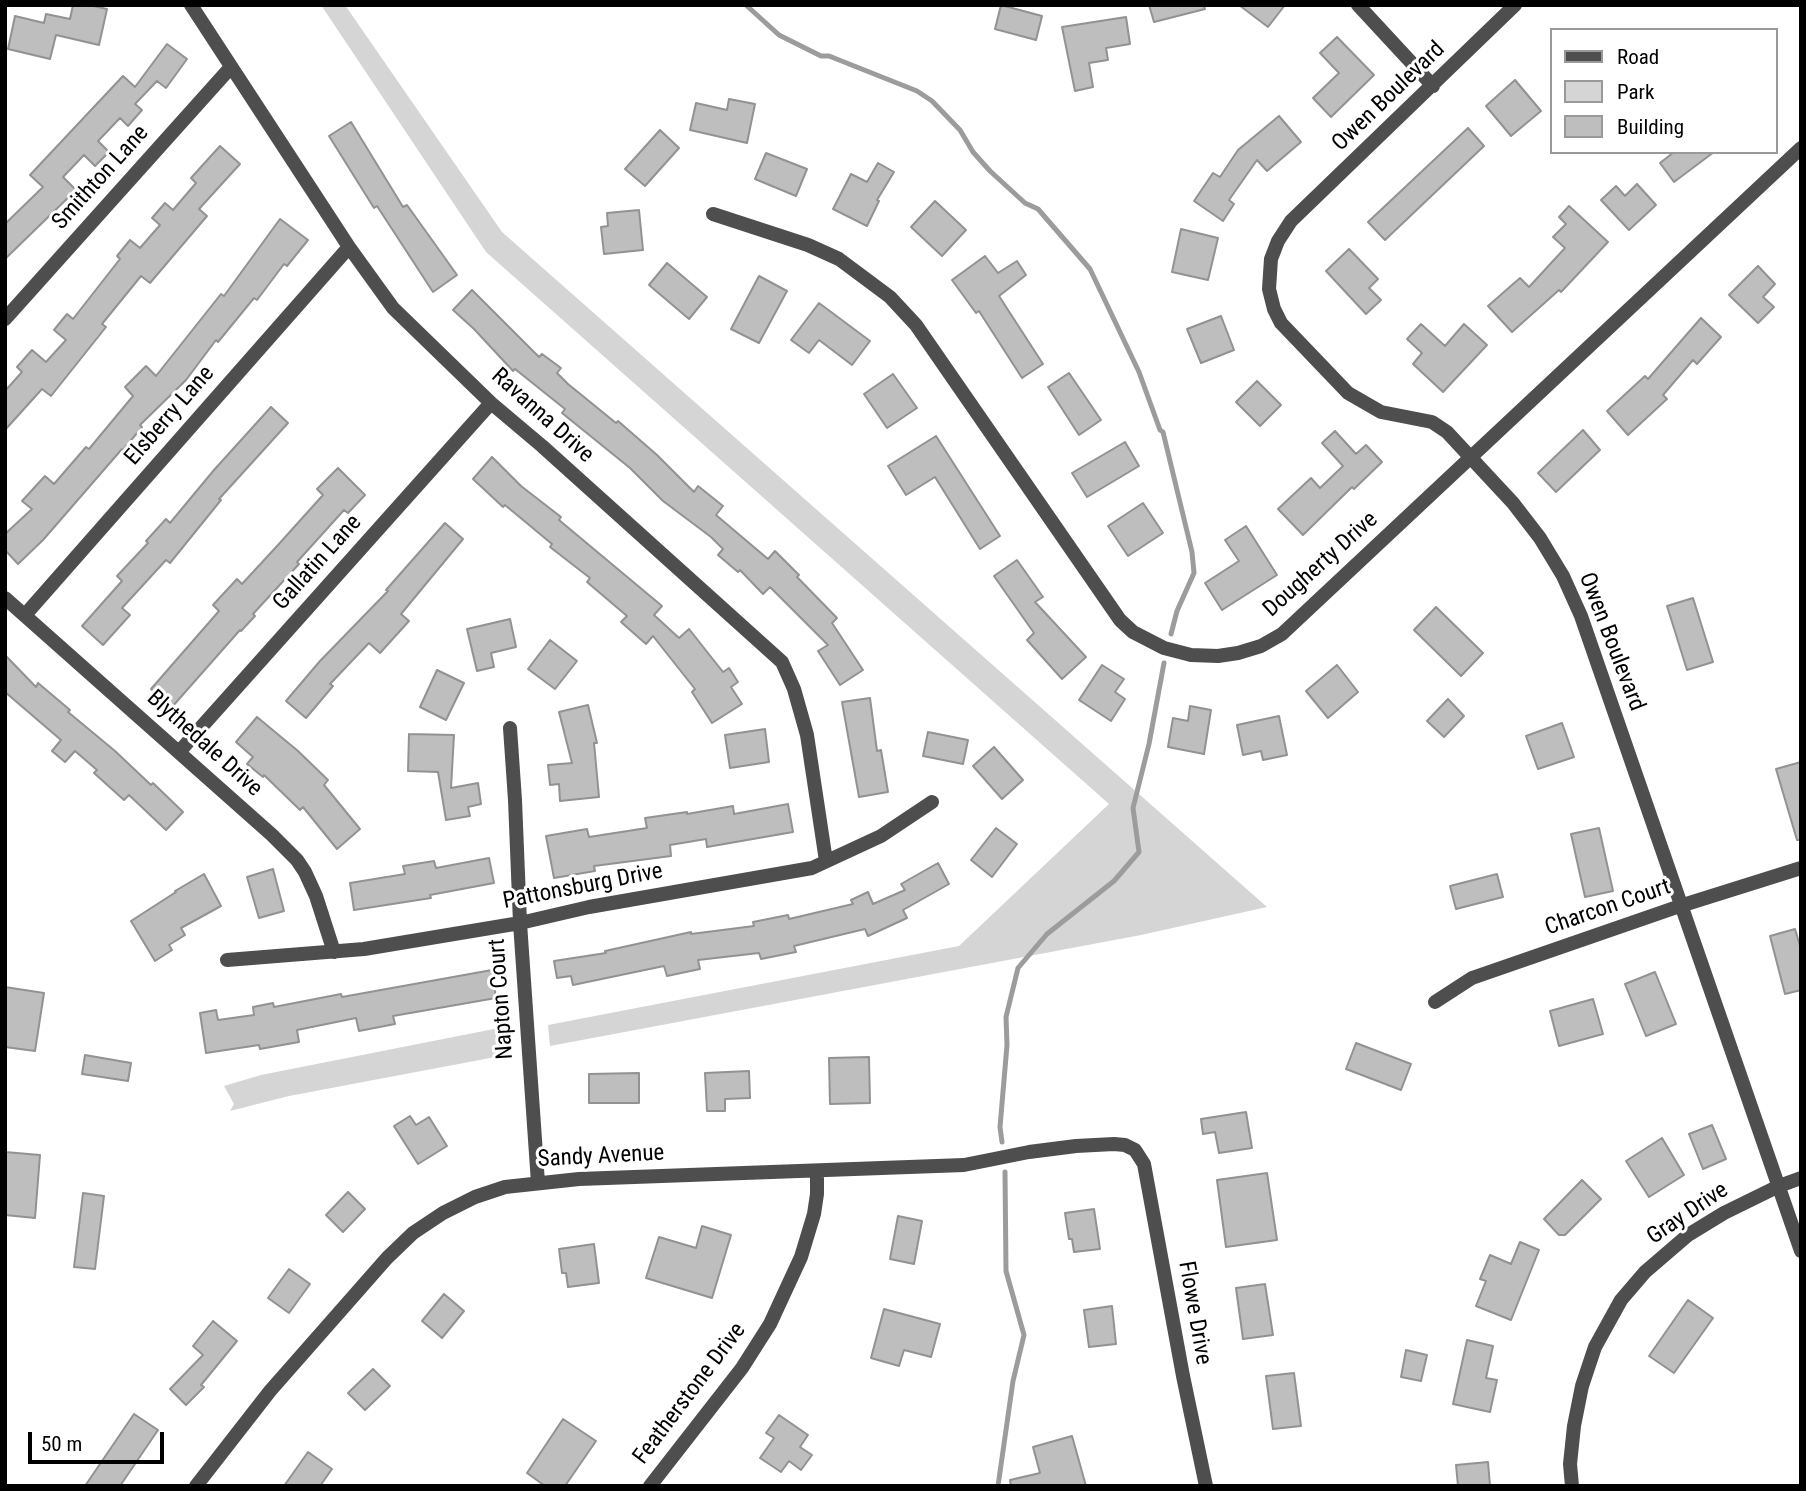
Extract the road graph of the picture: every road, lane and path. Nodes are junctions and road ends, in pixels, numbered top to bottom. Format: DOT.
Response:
graph roads {
  1 [pos="191,5"];
  2 [pos="1358,5"];
  3 [pos="1515,5"];
  4 [pos="232,67"];
  5 [pos="1433,86"];
  6 [pos="1801,148"];
  7 [pos="713,214"];
  8 [pos="349,247"];
  9 [pos="5,319"];
  10 [pos="491,403"];
  11 [pos="1471,458"];
  12 [pos="5,598"];
  13 [pos="25,615"];
  14 [pos="510,727"];
  15 [pos="179,752"];
  16 [pos="932,802"];
  17 [pos="826,861"];
  18 [pos="1801,868"];
  19 [pos="1680,906"];
  20 [pos="520,923"];
  21 [pos="334,952"];
  22 [pos="227,960"];
  23 [pos="1435,1002"];
  24 [pos="1135,1150"];
  25 [pos="817,1172"];
  26 [pos="1801,1178"];
  27 [pos="538,1183"];
  28 [pos="1779,1186"];
  29 [pos="1801,1251"];
  30 [pos="196,1486"];
  31 [pos="650,1486"];
  32 [pos="1206,1486"];
  33 [pos="1572,1486"];
  1 -- 4 [label="street, Ravanna Drive"];
  2 -- 5 [label="street"];
  3 -- 5 [label="street, Owen Boulevard"];
  4 -- 8 [label="street, Ravanna Drive"];
  4 -- 9 [label="street, Smithton Lane"];
  5 -- 11 [label="street, Owen Boulevard"];
  6 -- 11 [label="street, Dougherty Drive"];
  7 -- 11 [label="street, Dougherty Drive"];
  8 -- 10 [label="street, Ravanna Drive"];
  8 -- 13 [label="street, Elsberry Lane"];
  10 -- 15 [label="street, Gallatin Lane"];
  10 -- 17 [label="street, Ravanna Drive"];
  11 -- 19 [label="street, Owen Boulevard"];
  12 -- 13 [label="street, Blythedale Drive"];
  13 -- 15 [label="street, Blythedale Drive"];
  14 -- 20 [label="street, Napton Court"];
  15 -- 21 [label="street, Blythedale Drive"];
  16 -- 17 [label="street, Pattonsburg Drive"];
  17 -- 20 [label="street, Pattonsburg Drive"];
  18 -- 19 [label="street, Charcon Court"];
  19 -- 23 [label="street, Charcon Court"];
  19 -- 28 [label="street, Owen Boulevard"];
  20 -- 21 [label="street, Pattonsburg Drive"];
  20 -- 27 [label="street, Napton Court"];
  21 -- 22 [label="street, Pattonsburg Drive"];
  24 -- 25 [label="street, Sandy Avenue"];
  24 -- 32 [label="street, Flowe Drive"];
  25 -- 27 [label="street, Sandy Avenue"];
  25 -- 31 [label="street, Featherstone Drive"];
  26 -- 28 [label="street, Gray Drive"];
  27 -- 30 [label="street, Sandy Avenue"];
  28 -- 29 [label="street, Owen Boulevard"];
  28 -- 33 [label="street, Gray Drive"];
}
